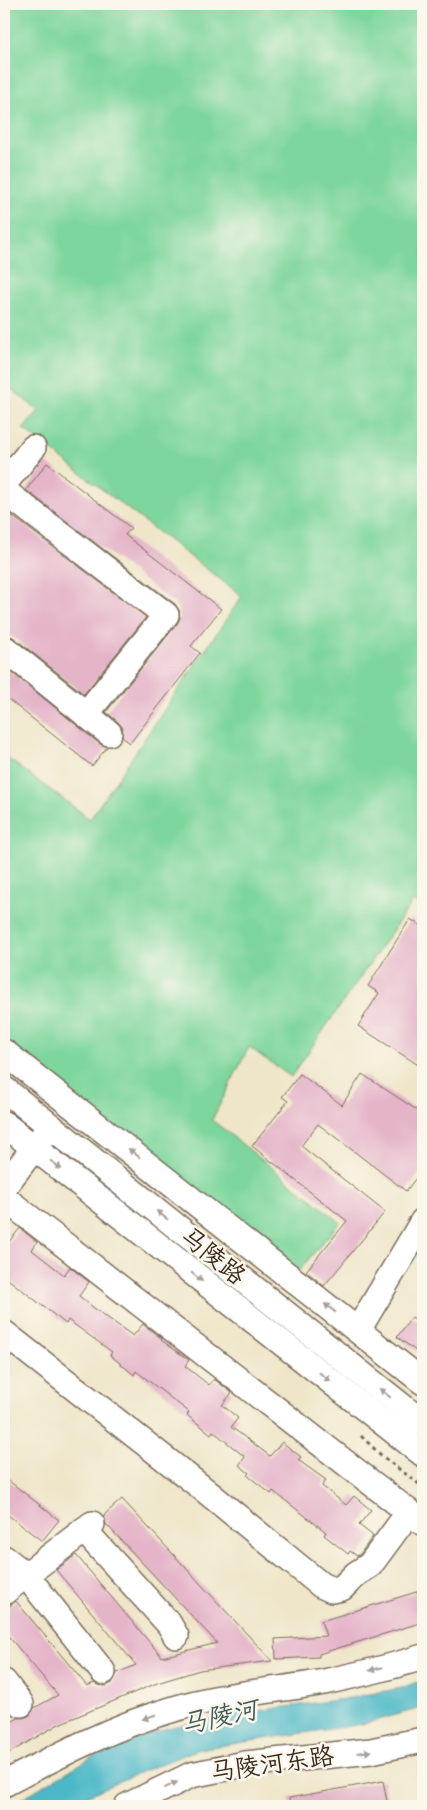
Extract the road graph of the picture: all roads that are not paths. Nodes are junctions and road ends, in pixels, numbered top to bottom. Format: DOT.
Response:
graph roads {
  1 [pos="33,448"];
  2 [pos="4,484"];
  3 [pos="4,491"];
  4 [pos="4,648"];
  5 [pos="86,714"];
  6 [pos="110,733"];
  7 [pos="4,1052"];
  8 [pos="4,1089"];
  9 [pos="4,1124"];
  10 [pos="51,1126"];
  11 [pos="34,1148"];
  12 [pos="4,1187"];
  13 [pos="4,1198"];
  14 [pos="423,1221"];
  15 [pos="358,1330"];
  16 [pos="4,1333"];
  17 [pos="423,1382"];
  18 [pos="423,1423"];
  19 [pos="423,1454"];
  20 [pos="416,1518"];
  21 [pos="4,1558"];
  22 [pos="26,1575"];
  23 [pos="4,1592"];
  24 [pos="176,1636"];
  25 [pos="423,1657"];
  26 [pos="103,1672"];
  27 [pos="4,1682"];
  28 [pos="21,1704"];
  29 [pos="423,1740"];
  30 [pos="4,1784"];
  31 [pos="127,1806"];
  1 -- 2 [label="street"];
  3 -- 5 [label="street"];
  4 -- 5 [label="street"];
  5 -- 6 [label="street"];
  15 -- 7 [label="street, one-way"];
  8 -- 10 [label="street, 马陵路"];
  9 -- 11 [label="street, 马陵路"];
  10 -- 11 [label="street"];
  18 -- 10 [label="street, 马陵路, one-way"];
  11 -- 12 [label="street"];
  11 -- 19 [label="street, 马陵路, one-way"];
  13 -- 20 [label="street"];
  14 -- 15 [label="street"];
  15 -- 17 [label="street"];
  16 -- 20 [label="street"];
  21 -- 22 [label="street"];
  22 -- 23 [label="street"];
  22 -- 24 [label="street"];
  22 -- 26 [label="street"];
  25 -- 30 [label="street, one-way"];
  27 -- 28 [label="street"];
  31 -- 29 [label="street, 马陵河东路, one-way"];
}
